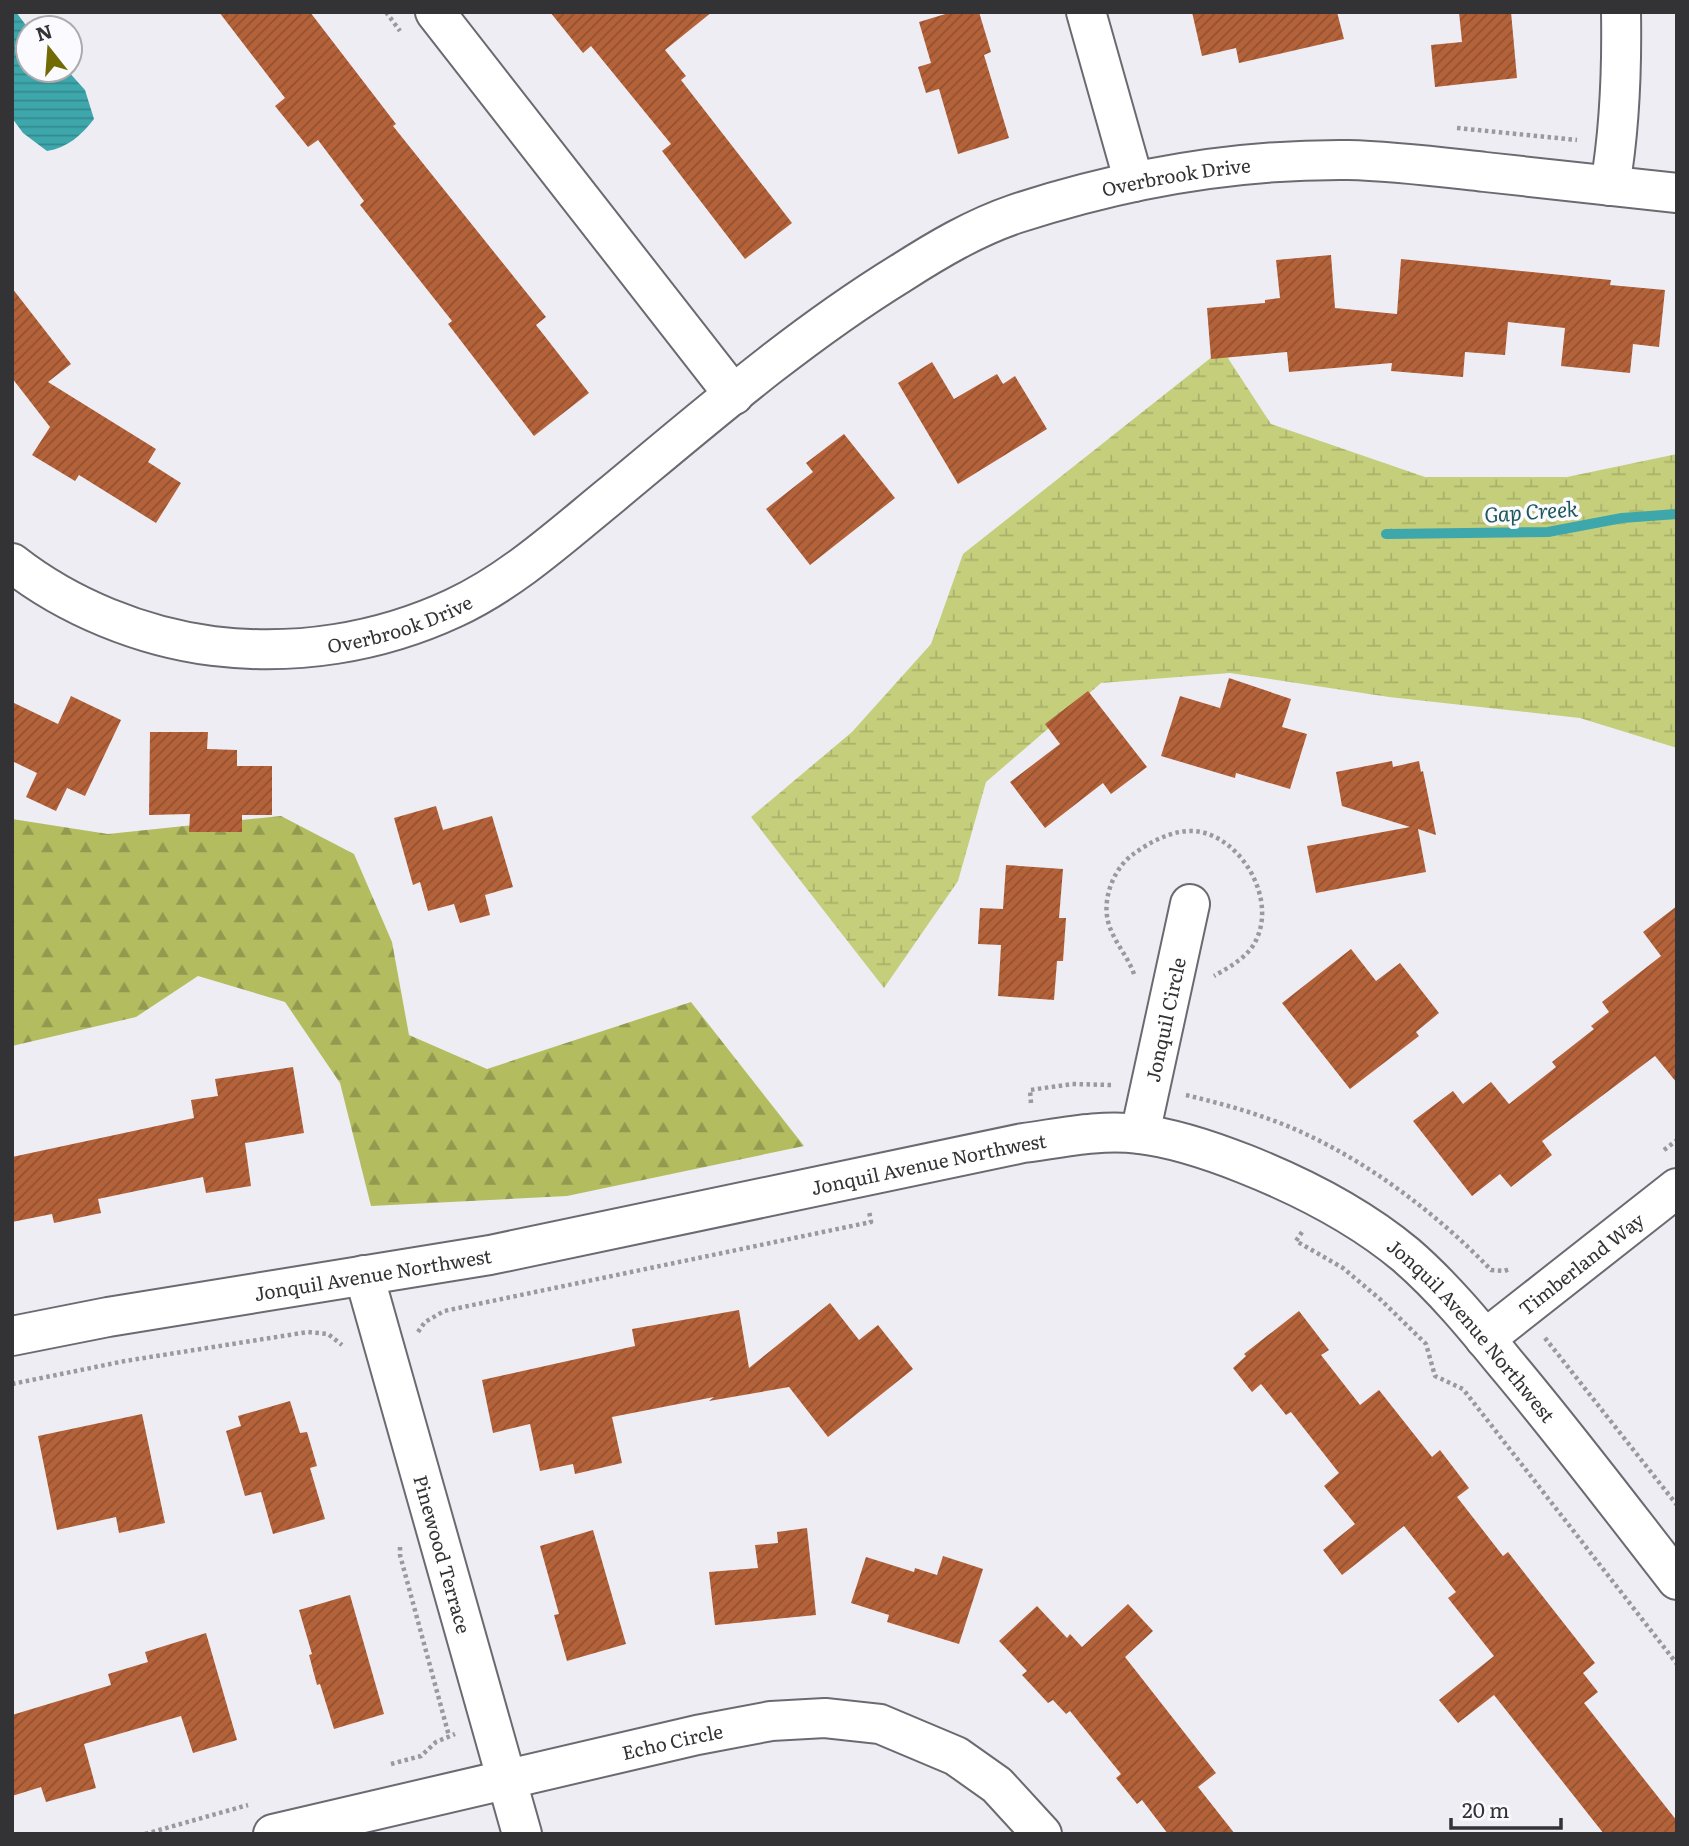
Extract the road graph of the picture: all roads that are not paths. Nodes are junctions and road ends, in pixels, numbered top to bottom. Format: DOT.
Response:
graph roads {
  1 [pos="435,12"];
  2 [pos="1086,12"];
  3 [pos="1620,12"];
  4 [pos="1134,182"];
  5 [pos="1610,186"];
  6 [pos="1677,193"];
  7 [pos="734,395"];
  8 [pos="12,563"];
  9 [pos="1190,904"];
  10 [pos="1140,1134"];
  11 [pos="1677,1188"];
  12 [pos="364,1275"];
  13 [pos="12,1336"];
  14 [pos="1485,1339"];
  15 [pos="1677,1580"];
  16 [pos="506,1779"];
  17 [pos="273,1834"];
  18 [pos="522,1834"];
  19 [pos="1042,1834"];
  1 -- 7 [label="street"];
  2 -- 4 [label="street"];
  3 -- 5 [label="street"];
  4 -- 5 [label="street, Overbrook Drive"];
  4 -- 7 [label="street, Overbrook Drive"];
  5 -- 6 [label="street, Overbrook Drive"];
  7 -- 8 [label="street, Overbrook Drive"];
  9 -- 10 [label="street, Jonquil Circle"];
  10 -- 12 [label="street, Jonquil Avenue Northwest"];
  10 -- 14 [label="street, Jonquil Avenue Northwest"];
  11 -- 14 [label="street, Timberland Way"];
  12 -- 13 [label="street, Jonquil Avenue Northwest"];
  12 -- 16 [label="street, Pinewood Terrace"];
  14 -- 15 [label="street, Jonquil Avenue Northwest"];
  16 -- 17 [label="street, Echo Circle"];
  16 -- 18 [label="street, Pinewood Terrace"];
  16 -- 19 [label="street, Echo Circle"];
}
